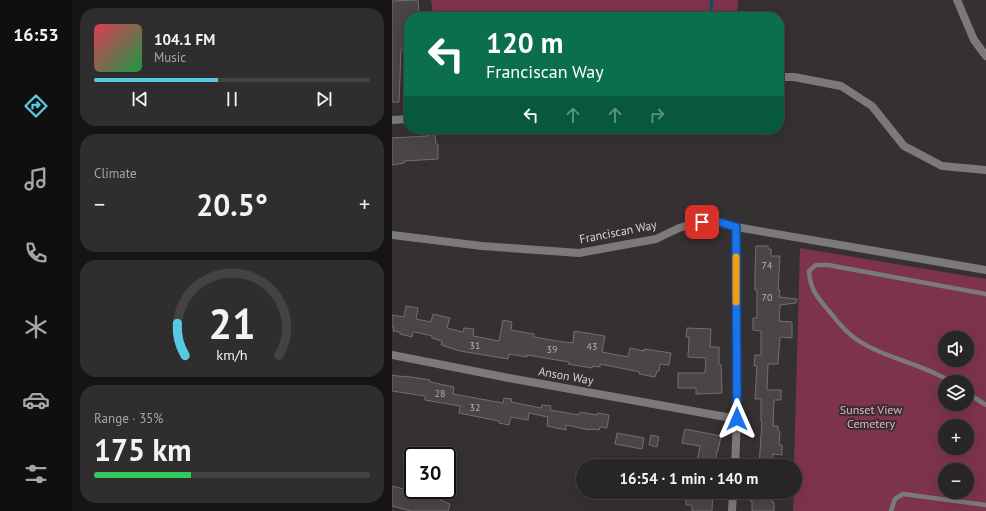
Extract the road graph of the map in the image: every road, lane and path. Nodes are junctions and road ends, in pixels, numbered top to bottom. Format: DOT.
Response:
graph roads {
  1 [pos="957,0"];
  2 [pos="986,56"];
  3 [pos="784,77"];
  4 [pos="404,119"];
  5 [pos="392,120"];
  6 [pos="986,170"];
  7 [pos="736,227"];
  8 [pos="392,235"];
  9 [pos="986,270"];
  10 [pos="986,294"];
  11 [pos="392,355"];
  12 [pos="940,375"];
  13 [pos="974,397"];
  14 [pos="986,405"];
  15 [pos="737,419"];
  16 [pos="734,459"];
  17 [pos="733,499"];
  18 [pos="986,505"];
  19 [pos="732,511"];
  20 [pos="891,511"];
  1 -- 2 [label="street"];
  3 -- 6 [label="street"];
  4 -- 5 [label="street"];
  7 -- 8 [label="street, Franciscan Way"];
  7 -- 9 [label="street, Franciscan Way"];
  7 -- 15 [label="street"];
  10 -- 12 [label="lane"];
  11 -- 15 [label="street, Anson Way"];
  13 -- 14 [label="lane"];
  15 -- 16 [label="street"];
  17 -- 19 [label="street"];
  18 -- 20 [label="lane"];
}
